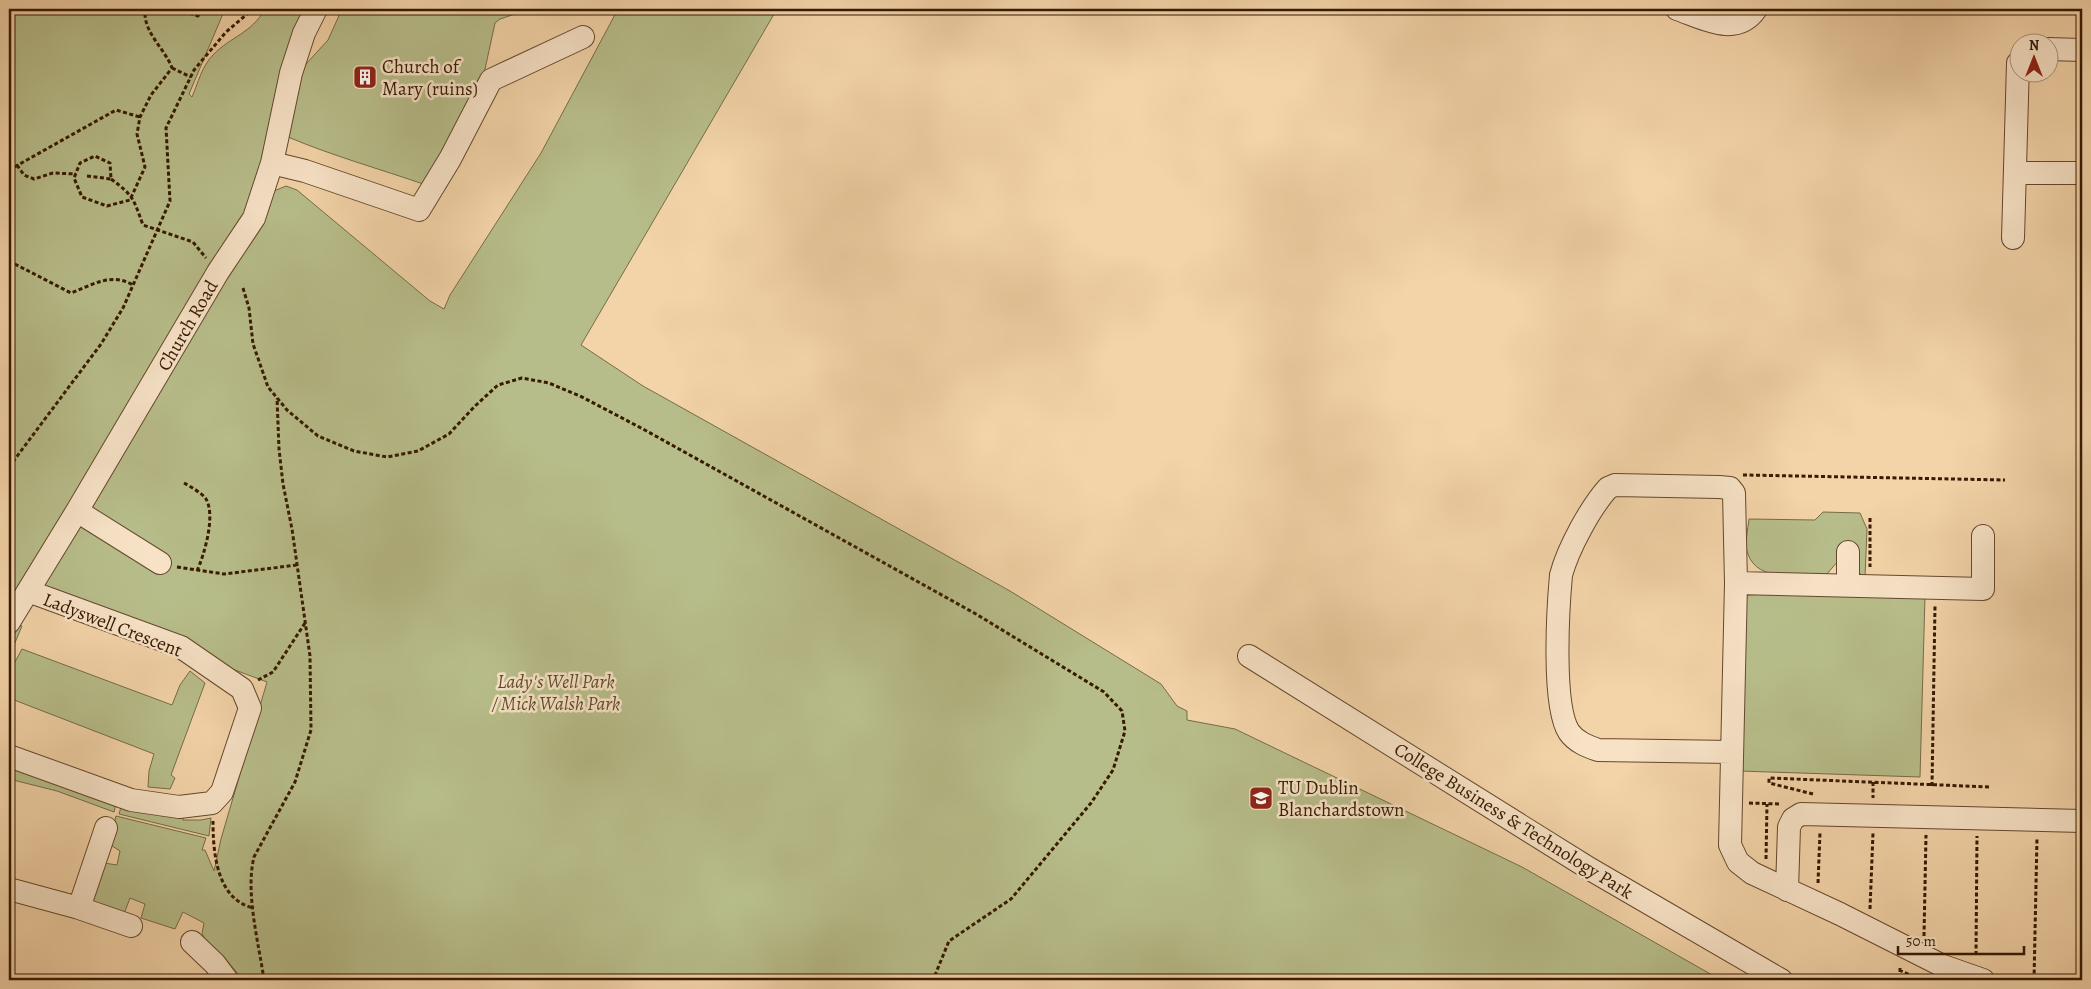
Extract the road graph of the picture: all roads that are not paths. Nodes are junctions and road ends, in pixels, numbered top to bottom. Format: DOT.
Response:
graph roads {
  1 [pos="316,9"];
  2 [pos="1677,9"];
  3 [pos="1756,9"];
  4 [pos="583,37"];
  5 [pos="2058,49"];
  6 [pos="2082,50"];
  7 [pos="2018,82"];
  8 [pos="272,163"];
  9 [pos="2016,173"];
  10 [pos="2082,173"];
  11 [pos="2013,238"];
  12 [pos="78,511"];
  13 [pos="1983,536"];
  14 [pos="1848,552"];
  15 [pos="160,563"];
  16 [pos="1736,583"];
  17 [pos="1848,585"];
  18 [pos="28,591"];
  19 [pos="9,622"];
  20 [pos="1249,656"];
  21 [pos="1732,752"];
  22 [pos="9,756"];
  23 [pos="2082,821"];
  24 [pos="106,828"];
  25 [pos="9,889"];
  26 [pos="1787,890"];
  27 [pos="79,908"];
  28 [pos="131,926"];
  29 [pos="192,942"];
  30 [pos="227,980"];
  31 [pos="1781,980"];
  32 [pos="1983,980"];
  1 -- 8 [label="street, Church Road"];
  2 -- 3 [label="street"];
  4 -- 8 [label="street"];
  5 -- 6 [label="street"];
  7 -- 9 [label="street"];
  8 -- 12 [label="street, Church Road"];
  9 -- 10 [label="street"];
  9 -- 11 [label="street"];
  12 -- 15 [label="street"];
  12 -- 18 [label="street, Church Road"];
  13 -- 17 [label="street"];
  14 -- 17 [label="street"];
  16 -- 17 [label="street"];
  16 -- 21 [label="street"];
  16 -- 21 [label="street"];
  18 -- 19 [label="street, Church Road"];
  18 -- 22 [label="street, Ladyswell Crescent"];
  20 -- 31 [label="street, College Business & Technology Park"];
  21 -- 26 [label="street"];
  23 -- 26 [label="street"];
  24 -- 27 [label="street"];
  25 -- 27 [label="street"];
  26 -- 32 [label="street"];
  27 -- 28 [label="street"];
  29 -- 30 [label="street"];
}
